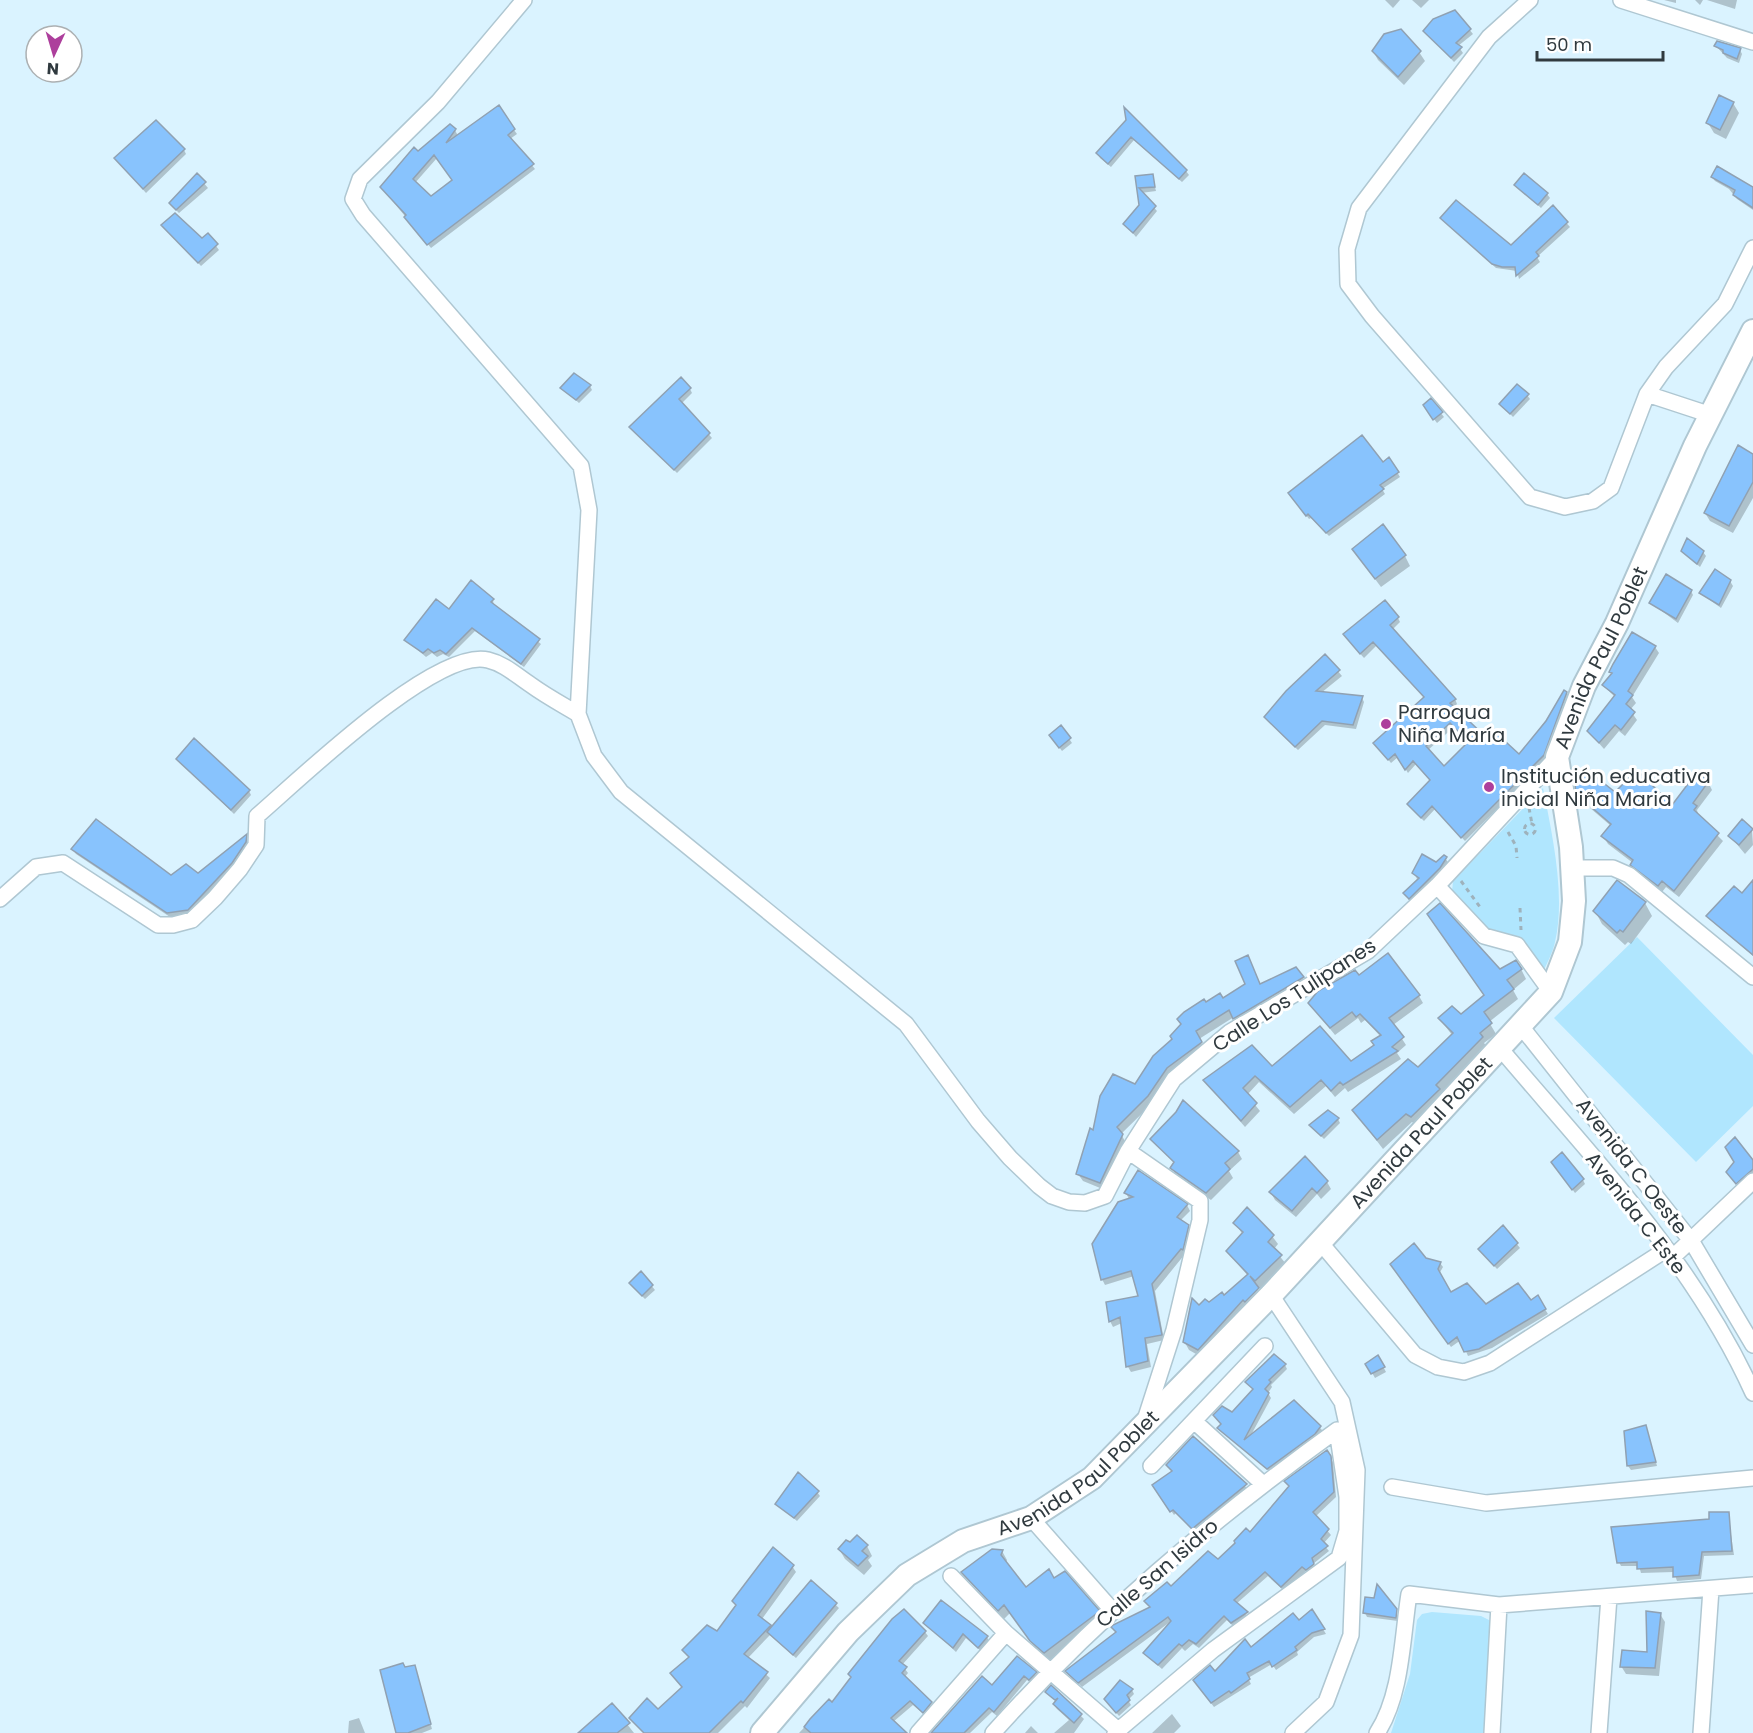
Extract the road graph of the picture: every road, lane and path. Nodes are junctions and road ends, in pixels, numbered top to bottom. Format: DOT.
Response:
graph roads {
  1 [pos="524,0"];
  2 [pos="1530,0"];
  3 [pos="1621,0"];
  4 [pos="1753,42"];
  5 [pos="1753,248"];
  6 [pos="1753,331"];
  7 [pos="1647,394"];
  8 [pos="1711,415"];
  9 [pos="578,714"];
  10 [pos="1557,757"];
  11 [pos="1520,813"];
  12 [pos="1532,824"];
  13 [pos="1505,829"];
  14 [pos="1517,858"];
  15 [pos="1572,868"];
  16 [pos="1454,882"];
  17 [pos="1437,886"];
  18 [pos="0,899"];
  19 [pos="1520,908"];
  20 [pos="1485,914"];
  21 [pos="1521,941"];
  22 [pos="1753,977"];
  23 [pos="1551,992"];
  24 [pos="1520,1025"];
  25 [pos="1499,1047"];
  26 [pos="1128,1151"];
  27 [pos="1753,1181"];
  28 [pos="1320,1242"];
  29 [pos="1692,1242"];
  30 [pos="1670,1253"];
  31 [pos="1271,1295"];
  32 [pos="1753,1345"];
  33 [pos="1265,1346"];
  34 [pos="1753,1392"];
  35 [pos="1194,1421"];
  36 [pos="1143,1428"];
  37 [pos="1151,1466"];
  38 [pos="1753,1478"];
  39 [pos="1263,1484"];
  40 [pos="1392,1487"];
  41 [pos="1031,1518"];
  42 [pos="951,1576"];
  43 [pos="1753,1585"];
  44 [pos="1711,1589"];
  45 [pos="1609,1597"];
  46 [pos="1499,1605"];
  47 [pos="1112,1610"];
  48 [pos="1006,1633"];
  49 [pos="1050,1670"];
  50 [pos="1116,1731"];
  51 [pos="762,1733"];
  52 [pos="918,1733"];
  53 [pos="993,1733"];
  54 [pos="1293,1733"];
  55 [pos="1377,1733"];
  56 [pos="1492,1733"];
  57 [pos="1599,1733"];
  58 [pos="1701,1733"];
  1 -- 9 [label="street"];
  2 -- 7 [label="street"];
  3 -- 4 [label="street"];
  5 -- 7 [label="street"];
  6 -- 8 [label="main road, Avenida Paul Poblet"];
  7 -- 8 [label="street"];
  8 -- 10 [label="main road, Avenida Paul Poblet"];
  9 -- 18 [label="street"];
  9 -- 26 [label="street, Calle Los Tulipanes"];
  10 -- 15 [label="main road, Avenida Paul Poblet"];
  10 -- 17 [label="street, Calle Los Tulipanes"];
  11 -- 12 [label="path"];
  13 -- 14 [label="path"];
  15 -- 22 [label="street"];
  15 -- 23 [label="main road, Avenida Paul Poblet"];
  16 -- 20 [label="path"];
  17 -- 23 [label="street"];
  17 -- 26 [label="street, Calle Los Tulipanes"];
  19 -- 21 [label="path"];
  23 -- 24 [label="main road, Avenida Paul Poblet"];
  24 -- 25 [label="main road, Avenida Paul Poblet"];
  24 -- 29 [label="street, Avenida C Oeste"];
  25 -- 28 [label="main road, Avenida Paul Poblet"];
  25 -- 30 [label="street, Avenida C Este"];
  26 -- 36 [label="street"];
  27 -- 29 [label="street"];
  28 -- 30 [label="street"];
  28 -- 31 [label="main road, Avenida Paul Poblet"];
  29 -- 30 [label="street"];
  29 -- 32 [label="street, Avenida C Oeste"];
  30 -- 34 [label="street, Avenida C Este"];
  31 -- 36 [label="main road, Avenida Paul Poblet"];
  31 -- 54 [label="street"];
  33 -- 35 [label="street"];
  35 -- 37 [label="street"];
  35 -- 39 [label="street"];
  36 -- 41 [label="main road, Avenida Paul Poblet"];
  38 -- 40 [label="street"];
  39 -- 47 [label="street, Calle San Isidro"];
  39 -- 50 [label="street, Calle San Isidro"];
  41 -- 47 [label="street"];
  41 -- 51 [label="main road, Avenida Paul Poblet"];
  42 -- 48 [label="street"];
  43 -- 44 [label="street"];
  44 -- 45 [label="street"];
  44 -- 58 [label="street"];
  45 -- 46 [label="street"];
  45 -- 57 [label="street"];
  46 -- 55 [label="street"];
  46 -- 56 [label="street"];
  47 -- 49 [label="street, Calle San Isidro"];
  48 -- 49 [label="street"];
  48 -- 52 [label="street"];
  49 -- 50 [label="street"];
  49 -- 53 [label="street, Calle San Isidro"];
}
